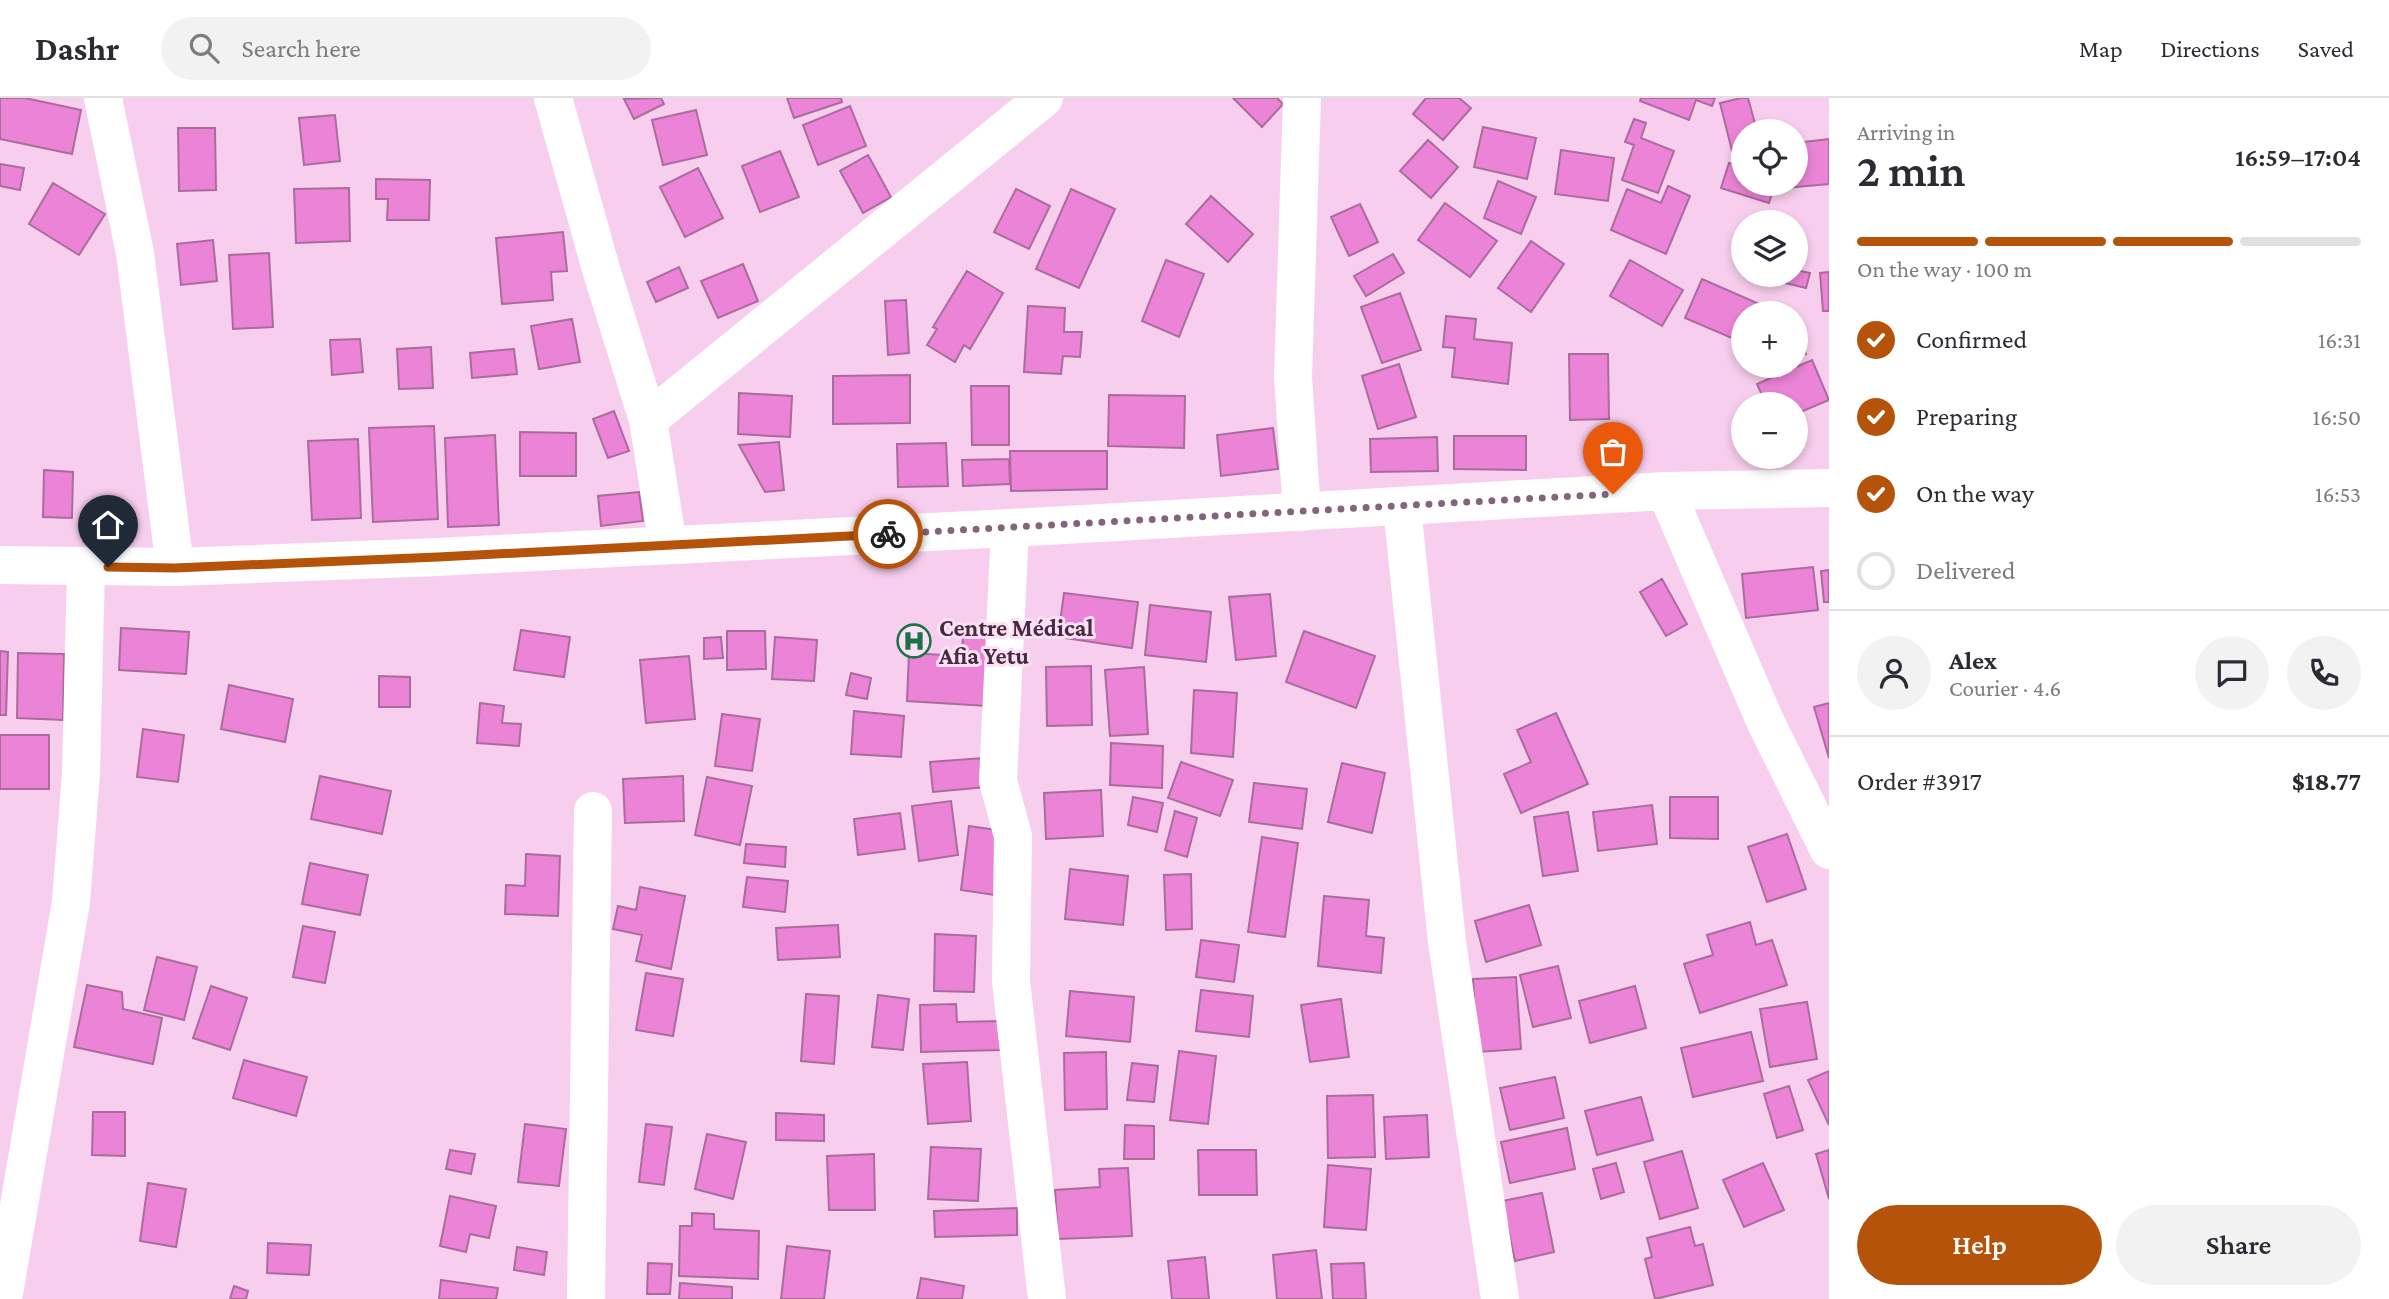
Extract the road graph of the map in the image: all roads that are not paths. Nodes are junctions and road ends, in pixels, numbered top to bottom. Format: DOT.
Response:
graph roads {
  1 [pos="103,98"];
  2 [pos="553,98"];
  3 [pos="1044,98"];
  4 [pos="1302,98"];
  5 [pos="648,420"];
  6 [pos="1829,488"];
  7 [pos="1666,491"];
  8 [pos="1402,507"];
  9 [pos="1302,512"];
  10 [pos="1010,528"];
  11 [pos="668,545"];
  12 [pos="0,565"];
  13 [pos="86,567"];
  14 [pos="175,568"];
  15 [pos="593,811"];
  16 [pos="1829,850"];
  17 [pos="3,1299"];
  18 [pos="586,1299"];
  19 [pos="1047,1299"];
  20 [pos="1500,1299"];
  1 -- 14 [label="street"];
  2 -- 5 [label="street"];
  3 -- 5 [label="street"];
  4 -- 9 [label="street"];
  5 -- 11 [label="street"];
  6 -- 7 [label="street"];
  7 -- 8 [label="street"];
  7 -- 16 [label="street"];
  8 -- 9 [label="street"];
  8 -- 20 [label="street"];
  9 -- 10 [label="street"];
  10 -- 11 [label="street"];
  10 -- 19 [label="street"];
  11 -- 14 [label="street"];
  12 -- 13 [label="street"];
  13 -- 14 [label="street"];
  13 -- 17 [label="street"];
  15 -- 18 [label="street"];
}
